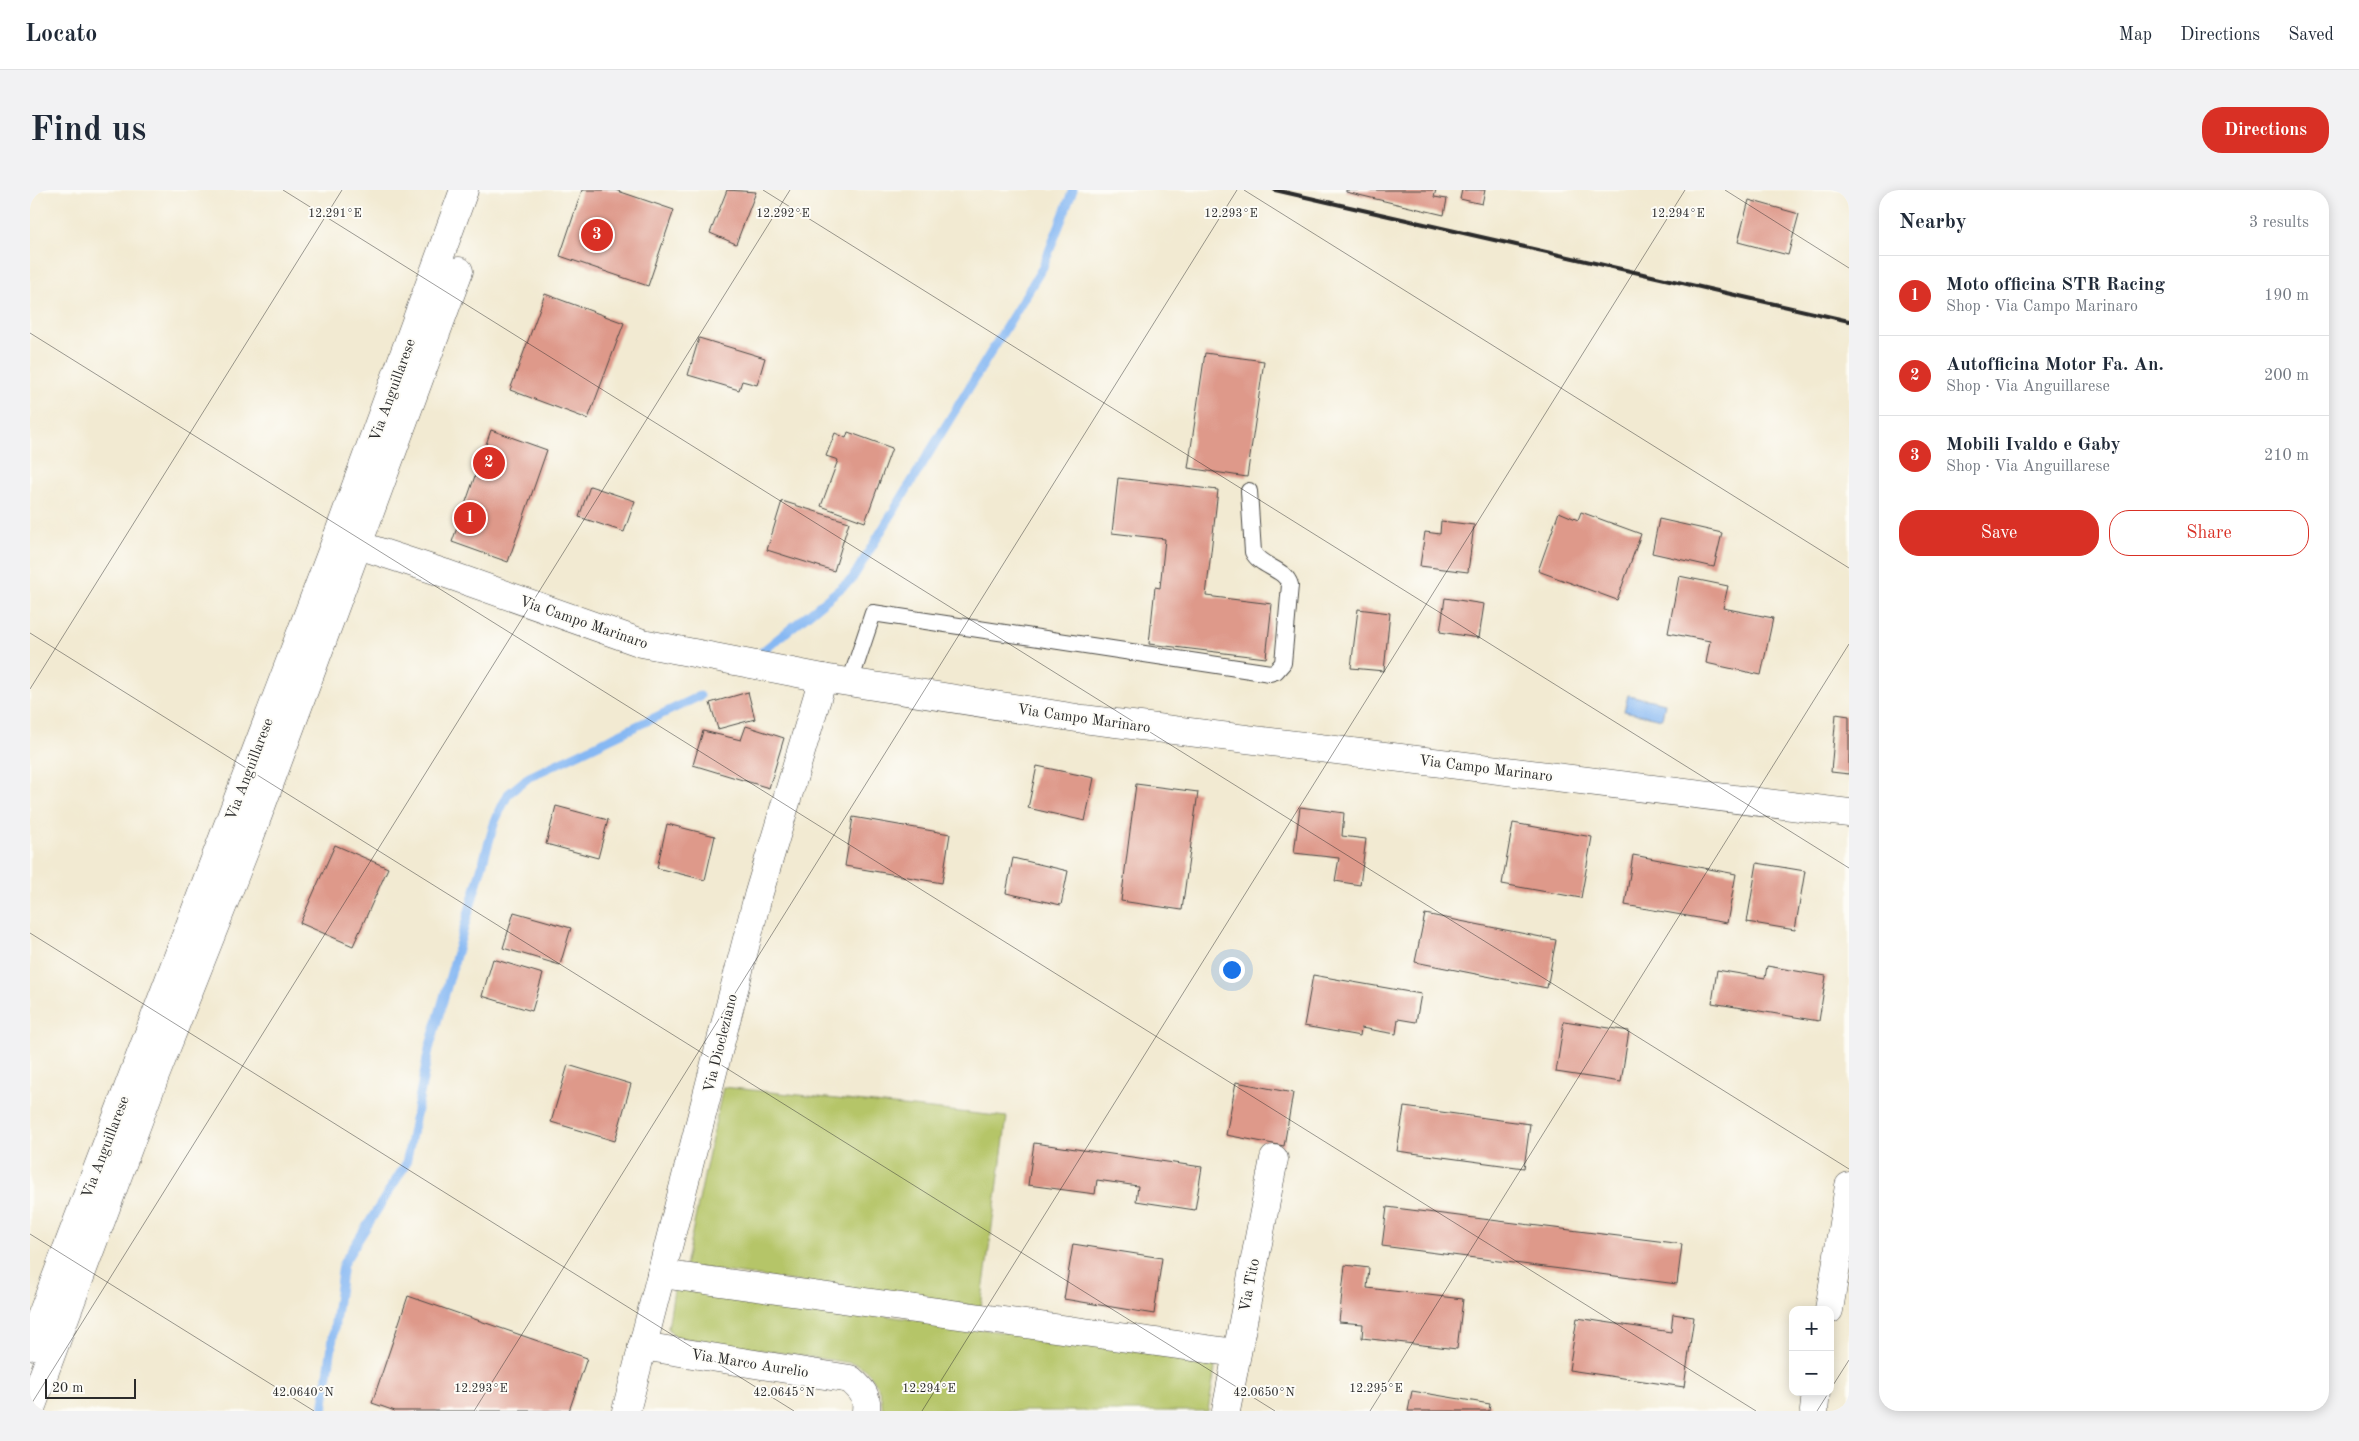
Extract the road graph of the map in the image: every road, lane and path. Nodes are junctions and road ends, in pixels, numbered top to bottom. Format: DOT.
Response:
graph roads {
  1 [pos="464,190"];
  2 [pos="459,271"];
  3 [pos="1250,491"];
  4 [pos="347,542"];
  5 [pos="824,678"];
  6 [pos="850,682"];
  7 [pos="1849,813"];
  8 [pos="1274,1159"];
  9 [pos="1849,1186"];
  10 [pos="1845,1244"];
  11 [pos="661,1274"];
  12 [pos="1830,1306"];
  13 [pos="30,1346"];
  14 [pos="642,1346"];
  15 [pos="1236,1353"];
  16 [pos="1816,1396"];
  17 [pos="30,1411"];
  18 [pos="626,1411"];
  19 [pos="866,1411"];
  20 [pos="1226,1411"];
  21 [pos="1814,1411"];
  1 -- 4 [label="street, Via Anguillarese"];
  2 -- 4 [label="street"];
  3 -- 6 [label="lane"];
  4 -- 5 [label="street, Via Campo Marinaro"];
  4 -- 13 [label="street, Via Anguillarese"];
  4 -- 17 [label="street"];
  5 -- 6 [label="street, Via Campo Marinaro"];
  5 -- 11 [label="street, Via Diocleziano"];
  6 -- 7 [label="street, Via Campo Marinaro"];
  8 -- 15 [label="street, Via Tito"];
  9 -- 10 [label="street"];
  10 -- 12 [label="street"];
  11 -- 14 [label="street, Via Diocleziano"];
  11 -- 15 [label="street"];
  14 -- 18 [label="street, Via Diocleziano"];
  14 -- 19 [label="street, Via Marco Aurelio"];
  15 -- 20 [label="street, Via Tito"];
  16 -- 21 [label="street"];
}
